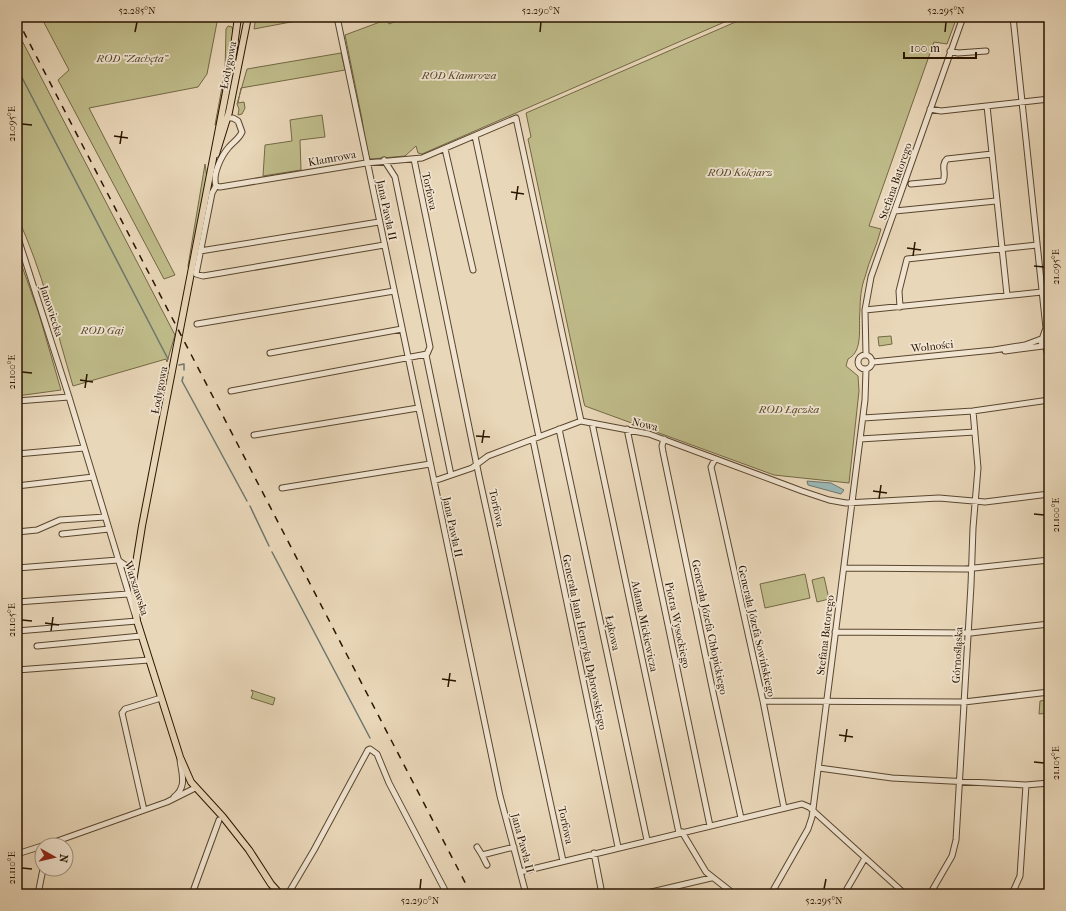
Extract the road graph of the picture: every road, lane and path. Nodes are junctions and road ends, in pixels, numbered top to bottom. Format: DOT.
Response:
graph roads {
  1 [pos="238,17"];
  2 [pos="248,17"];
  3 [pos="337,17"];
  4 [pos="963,17"];
  5 [pos="1013,17"];
  6 [pos="950,51"];
  7 [pos="986,51"];
  8 [pos="1049,99"];
  9 [pos="1022,102"];
  10 [pos="987,106"];
  11 [pos="930,109"];
  12 [pos="221,115"];
  13 [pos="227,118"];
  14 [pos="475,136"];
  15 [pos="445,149"];
  16 [pos="992,154"];
  17 [pos="414,159"];
  18 [pos="384,160"];
  19 [pos="212,162"];
  20 [pos="366,162"];
  21 [pos="911,184"];
  22 [pos="216,186"];
  23 [pos="996,201"];
  24 [pos="895,211"];
  25 [pos="379,222"];
  26 [pos="17,235"];
  27 [pos="384,245"];
  28 [pos="1037,245"];
  29 [pos="1002,249"];
  30 [pos="200,251"];
  31 [pos="473,270"];
  32 [pos="394,291"];
  33 [pos="1042,292"];
  34 [pos="1007,295"];
  35 [pos="900,307"];
  36 [pos="865,310"];
  37 [pos="197,324"];
  38 [pos="402,329"];
  39 [pos="1046,333"];
  40 [pos="1046,347"];
  41 [pos="994,350"];
  42 [pos="270,353"];
  43 [pos="426,355"];
  44 [pos="866,355"];
  45 [pos="408,358"];
  46 [pos="873,362"];
  47 [pos="1049,362"];
  48 [pos="866,369"];
  49 [pos="230,391"];
  50 [pos="68,395"];
  51 [pos="1049,400"];
  52 [pos="17,401"];
  53 [pos="418,408"];
  54 [pos="973,411"];
  55 [pos="863,418"];
  56 [pos="581,421"];
  57 [pos="592,423"];
  58 [pos="559,429"];
  59 [pos="627,429"];
  60 [pos="975,432"];
  61 [pos="254,435"];
  62 [pos="539,437"];
  63 [pos="664,439"];
  64 [pos="860,439"];
  65 [pos="533,440"];
  66 [pos="84,448"];
  67 [pos="17,454"];
  68 [pos="714,459"];
  69 [pos="430,464"];
  70 [pos="477,464"];
  71 [pos="451,475"];
  72 [pos="93,477"];
  73 [pos="434,481"];
  74 [pos="17,486"];
  75 [pos="282,488"];
  76 [pos="1049,494"];
  77 [pos="976,501"];
  78 [pos="852,502"];
  79 [pos="105,517"];
  80 [pos="109,530"];
  81 [pos="17,532"];
  82 [pos="62,534"];
  83 [pos="118,560"];
  84 [pos="1049,560"];
  85 [pos="135,567"];
  86 [pos="17,568"];
  87 [pos="844,568"];
  88 [pos="972,569"];
  89 [pos="128,594"];
  90 [pos="17,602"];
  91 [pos="137,621"];
  92 [pos="1049,624"];
  93 [pos="17,631"];
  94 [pos="835,632"];
  95 [pos="968,633"];
  96 [pos="142,636"];
  97 [pos="37,646"];
  98 [pos="149,660"];
  99 [pos="17,670"];
  100 [pos="1049,692"];
  101 [pos="161,698"];
  102 [pos="763,701"];
  103 [pos="827,701"];
  104 [pos="964,702"];
  105 [pos="180,757"];
  106 [pos="818,768"];
  107 [pos="960,782"];
  108 [pos="1049,783"];
  109 [pos="1026,785"];
  110 [pos="195,788"];
  111 [pos="166,802"];
  112 [pos="784,808"];
  113 [pos="144,810"];
  114 [pos="813,812"];
  115 [pos="741,818"];
  116 [pos="219,820"];
  117 [pos="710,826"];
  118 [pos="680,833"];
  119 [pos="68,837"];
  120 [pos="647,840"];
  121 [pos="477,847"];
  122 [pos="514,847"];
  123 [pos="618,847"];
  124 [pos="34,849"];
  125 [pos="594,853"];
  126 [pos="17,854"];
  127 [pos="482,856"];
  128 [pos="865,858"];
  129 [pos="563,861"];
  130 [pos="487,865"];
  131 [pos="520,872"];
  132 [pos="41,877"];
  133 [pos="711,878"];
  134 [pos="38,894"];
  135 [pos="192,894"];
  136 [pos="280,894"];
  137 [pos="288,894"];
  138 [pos="447,894"];
  139 [pos="526,894"];
  140 [pos="602,894"];
  141 [pos="643,894"];
  142 [pos="734,894"];
  143 [pos="771,894"];
  144 [pos="844,894"];
  145 [pos="905,894"];
  146 [pos="930,894"];
  147 [pos="1012,894"];
  1 -- 12 [label="main road, Łodygowa"];
  2 -- 13 [label="main road, Łodygowa"];
  3 -- 20 [label="street, Jana Pawła II"];
  4 -- 6 [label="street, Stefana Batorego"];
  5 -- 9 [label="street"];
  6 -- 7 [label="street"];
  6 -- 11 [label="street, Stefana Batorego"];
  8 -- 9 [label="street"];
  9 -- 10 [label="street"];
  9 -- 28 [label="street"];
  10 -- 11 [label="street"];
  10 -- 16 [label="street"];
  11 -- 24 [label="street, Stefana Batorego"];
  12 -- 13 [label="street"];
  12 -- 19 [label="main road, Łodygowa"];
  13 -- 19 [label="main road, Łodygowa"];
  13 -- 22 [label="street"];
  14 -- 15 [label="street, Klamrowa"];
  14 -- 56 [label="street, Klamrowa"];
  14 -- 62 [label="street"];
  15 -- 17 [label="street, Klamrowa"];
  15 -- 31 [label="street"];
  16 -- 21 [label="street"];
  16 -- 23 [label="street"];
  17 -- 18 [label="street, Klamrowa"];
  17 -- 70 [label="street, Torfowa"];
  18 -- 20 [label="street, Klamrowa"];
  18 -- 43 [label="street"];
  19 -- 85 [label="main road, Łodygowa"];
  20 -- 22 [label="street, Klamrowa"];
  20 -- 25 [label="street, Jana Pawła II"];
  22 -- 30 [label="street"];
  23 -- 24 [label="street"];
  23 -- 29 [label="street"];
  24 -- 36 [label="street, Stefana Batorego"];
  25 -- 27 [label="street, Jana Pawła II"];
  25 -- 30 [label="street"];
  26 -- 50 [label="street, Janowiecka"];
  27 -- 30 [label="street"];
  27 -- 32 [label="street, Jana Pawła II"];
  28 -- 29 [label="street"];
  28 -- 33 [label="street"];
  29 -- 34 [label="street"];
  29 -- 35 [label="street"];
  32 -- 37 [label="street"];
  32 -- 38 [label="street, Jana Pawła II"];
  33 -- 34 [label="street"];
  33 -- 39 [label="street"];
  34 -- 35 [label="street"];
  35 -- 36 [label="street"];
  36 -- 44 [label="street, Stefana Batorego"];
  38 -- 42 [label="street"];
  38 -- 45 [label="street, Jana Pawła II"];
  39 -- 40 [label="street"];
  39 -- 41 [label="street, Wolności"];
  40 -- 41 [label="street, Wolności"];
  40 -- 47 [label="street"];
  41 -- 46 [label="street, Wolności"];
  43 -- 45 [label="street"];
  43 -- 71 [label="street"];
  44 -- 46 [label="street"];
  44 -- 48 [label="street"];
  45 -- 49 [label="street"];
  45 -- 53 [label="street, Jana Pawła II"];
  46 -- 48 [label="street"];
  48 -- 55 [label="street, Stefana Batorego"];
  50 -- 52 [label="street"];
  50 -- 66 [label="street, Warszawska"];
  51 -- 54 [label="street"];
  53 -- 61 [label="street"];
  53 -- 69 [label="street, Jana Pawła II"];
  54 -- 55 [label="street"];
  54 -- 60 [label="street, Górnośląska"];
  55 -- 64 [label="street, Stefana Batorego"];
  56 -- 57 [label="street, Nowa"];
  56 -- 58 [label="street"];
  57 -- 59 [label="street, Nowa"];
  57 -- 118 [label="street, Adama Mickiewicza"];
  58 -- 62 [label="street"];
  58 -- 120 [label="street, Łąkowa"];
  59 -- 63 [label="street, Nowa"];
  59 -- 117 [label="street, Piotra Wysockiego"];
  60 -- 64 [label="street"];
  60 -- 77 [label="street, Górnośląska"];
  62 -- 65 [label="street"];
  63 -- 68 [label="street, Nowa"];
  63 -- 115 [label="street, Generała Józefa Chłopickiego"];
  64 -- 78 [label="street, Stefana Batorego"];
  65 -- 70 [label="street"];
  65 -- 123 [label="street, Generała Jana Henryka Dąbrowskiego"];
  66 -- 67 [label="street"];
  66 -- 72 [label="street, Warszawska"];
  68 -- 78 [label="street, Nowa"];
  68 -- 102 [label="street, Generała Józefa Sowińskiego"];
  69 -- 73 [label="street, Jana Pawła II"];
  69 -- 75 [label="street"];
  70 -- 71 [label="street"];
  70 -- 129 [label="street, Torfowa"];
  71 -- 73 [label="street"];
  72 -- 74 [label="street"];
  72 -- 79 [label="street, Warszawska"];
  73 -- 122 [label="street, Jana Pawła II"];
  76 -- 77 [label="street, Nowa"];
  77 -- 78 [label="street, Nowa"];
  77 -- 88 [label="street, Górnośląska"];
  78 -- 87 [label="street, Stefana Batorego"];
  79 -- 80 [label="street, Warszawska"];
  79 -- 81 [label="street"];
  80 -- 82 [label="street"];
  80 -- 83 [label="street, Warszawska"];
  83 -- 85 [label="street"];
  83 -- 86 [label="street"];
  83 -- 89 [label="street, Warszawska"];
  84 -- 88 [label="street"];
  85 -- 91 [label="main road, Łodygowa"];
  87 -- 88 [label="street"];
  87 -- 94 [label="street, Stefana Batorego"];
  88 -- 95 [label="street, Górnośląska"];
  89 -- 90 [label="street"];
  89 -- 91 [label="street, Warszawska"];
  91 -- 93 [label="street"];
  91 -- 96 [label="main road, Warszawska"];
  92 -- 95 [label="street"];
  94 -- 95 [label="street"];
  94 -- 103 [label="street, Stefana Batorego"];
  95 -- 104 [label="street, Górnośląska"];
  96 -- 97 [label="street"];
  96 -- 98 [label="main road, Warszawska"];
  98 -- 99 [label="street"];
  98 -- 101 [label="main road, Warszawska"];
  100 -- 104 [label="street"];
  101 -- 105 [label="main road, Warszawska"];
  101 -- 113 [label="street"];
  102 -- 103 [label="street"];
  102 -- 112 [label="street, Generała Józefa Sowińskiego"];
  103 -- 104 [label="street"];
  103 -- 106 [label="street, Stefana Batorego"];
  104 -- 107 [label="street, Górnośląska"];
  105 -- 110 [label="main road, Warszawska"];
  105 -- 111 [label="street"];
  106 -- 107 [label="street"];
  106 -- 114 [label="street, Stefana Batorego"];
  107 -- 109 [label="street"];
  107 -- 146 [label="street, Górnośląska"];
  108 -- 109 [label="street"];
  109 -- 147 [label="street"];
  110 -- 111 [label="street"];
  110 -- 136 [label="main road, Warszawska"];
  111 -- 113 [label="street"];
  112 -- 114 [label="street"];
  112 -- 115 [label="street"];
  113 -- 119 [label="street"];
  114 -- 128 [label="street"];
  114 -- 143 [label="street, Stefana Batorego"];
  115 -- 117 [label="street"];
  116 -- 135 [label="street"];
  117 -- 118 [label="street"];
  118 -- 120 [label="street"];
  118 -- 133 [label="street, Adama Mickiewicza"];
  120 -- 123 [label="street"];
  121 -- 127 [label="street"];
  122 -- 127 [label="street"];
  122 -- 131 [label="street, Jana Pawła II"];
  123 -- 125 [label="street"];
  124 -- 126 [label="street"];
  125 -- 129 [label="street"];
  125 -- 140 [label="street"];
  127 -- 130 [label="street"];
  128 -- 144 [label="street"];
  128 -- 145 [label="street"];
  129 -- 131 [label="street"];
  131 -- 139 [label="street, Jana Pawła II"];
  132 -- 134 [label="street"];
  133 -- 141 [label="street"];
  133 -- 142 [label="street, Adama Mickiewicza"];
  137 -- 138 [label="street"];
}
